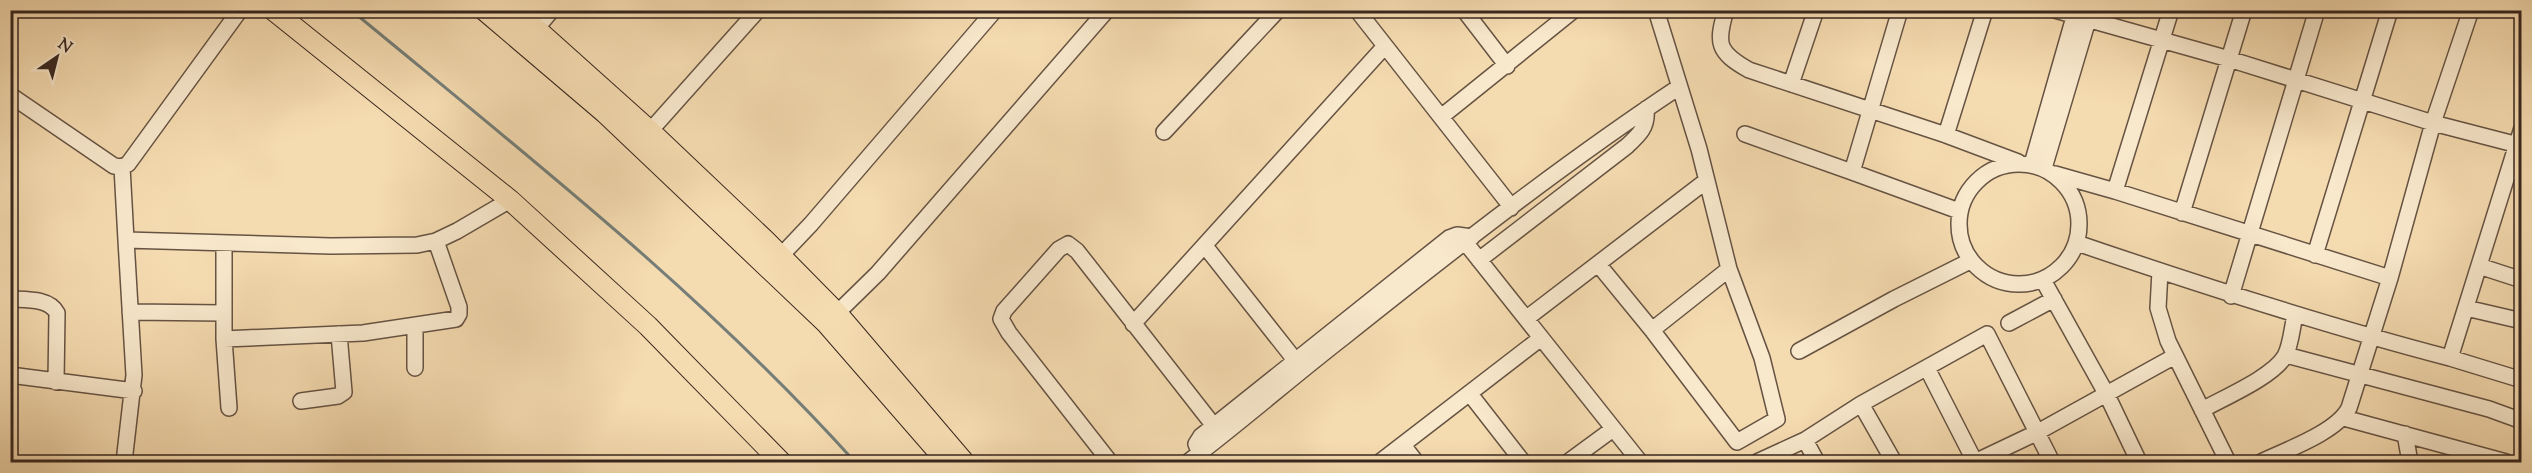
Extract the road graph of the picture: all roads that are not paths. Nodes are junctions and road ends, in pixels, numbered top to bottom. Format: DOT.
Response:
graph roads {
  1 [pos="240,10"];
  2 [pos="273,10"];
  3 [pos="484,10"];
  4 [pos="515,10"];
  5 [pos="552,10"];
  6 [pos="758,10"];
  7 [pos="995,10"];
  8 [pos="1107,10"];
  9 [pos="1278,10"];
  10 [pos="1357,10"];
  11 [pos="1464,10"];
  12 [pos="1656,10"];
  13 [pos="1726,10"];
  14 [pos="1816,10"];
  15 [pos="1900,10"];
  16 [pos="1985,10"];
  17 [pos="2055,10"];
  18 [pos="2171,10"];
  19 [pos="2244,10"];
  20 [pos="2317,10"];
  21 [pos="2390,10"];
  22 [pos="2470,10"];
  23 [pos="1573,11"];
  24 [pos="2082,15"];
  25 [pos="536,29"];
  26 [pos="2162,41"];
  27 [pos="1385,46"];
  28 [pos="2229,59"];
  29 [pos="1507,66"];
  30 [pos="2295,82"];
  31 [pos="1791,84"];
  32 [pos="1679,87"];
  33 [pos="10,95"];
  34 [pos="2361,101"];
  35 [pos="1646,109"];
  36 [pos="1870,110"];
  37 [pos="1441,117"];
  38 [pos="2433,123"];
  39 [pos="2522,128"];
  40 [pos="650,131"];
  41 [pos="1164,132"];
  42 [pos="1745,134"];
  43 [pos="1946,135"];
  44 [pos="2519,145"];
  45 [pos="122,167"];
  46 [pos="2037,167"];
  47 [pos="1852,172"];
  48 [pos="1706,181"];
  49 [pos="2115,191"];
  50 [pos="510,200"];
  51 [pos="1511,208"];
  52 [pos="1959,211"];
  53 [pos="2182,213"];
  54 [pos="2248,234"];
  55 [pos="126,240"];
  56 [pos="1469,240"];
  57 [pos="436,241"];
  58 [pos="2077,243"];
  59 [pos="224,244"];
  60 [pos="1204,246"];
  61 [pos="2315,255"];
  62 [pos="1479,260"];
  63 [pos="1970,261"];
  64 [pos="775,262"];
  65 [pos="1598,264"];
  66 [pos="2479,266"];
  67 [pos="1729,269"];
  68 [pos="2160,271"];
  69 [pos="2390,278"];
  70 [pos="2043,280"];
  71 [pos="2522,280"];
  72 [pos="2231,296"];
  73 [pos="10,299"];
  74 [pos="2054,299"];
  75 [pos="2466,308"];
  76 [pos="130,312"];
  77 [pos="223,313"];
  78 [pos="2295,315"];
  79 [pos="832,318"];
  80 [pos="1527,318"];
  81 [pos="2522,321"];
  82 [pos="2009,322"];
  83 [pos="1133,324"];
  84 [pos="415,327"];
  85 [pos="1652,330"];
  86 [pos="339,334"];
  87 [pos="1541,338"];
  88 [pos="2372,338"];
  89 [pos="224,339"];
  90 [pos="1799,351"];
  91 [pos="2286,355"];
  92 [pos="2175,356"];
  93 [pos="2450,358"];
  94 [pos="1295,360"];
  95 [pos="415,368"];
  96 [pos="1927,368"];
  97 [pos="2361,374"];
  98 [pos="10,375"];
  99 [pos="2522,380"];
  100 [pos="56,382"];
  101 [pos="134,391"];
  102 [pos="1470,394"];
  103 [pos="2107,395"];
  104 [pos="301,401"];
  105 [pos="1861,404"];
  106 [pos="230,408"];
  107 [pos="2202,410"];
  108 [pos="2344,418"];
  109 [pos="2522,421"];
  110 [pos="1214,426"];
  111 [pos="1613,429"];
  112 [pos="2036,433"];
  113 [pos="2405,434"];
  114 [pos="1805,440"];
  115 [pos="1403,445"];
  116 [pos="1194,458"];
  117 [pos="124,462"];
  118 [pos="781,462"];
  119 [pos="947,462"];
  120 [pos="964,462"];
  121 [pos="1110,462"];
  122 [pos="1380,462"];
  123 [pos="1416,462"];
  124 [pos="1523,462"];
  125 [pos="1568,462"];
  126 [pos="1640,462"];
  127 [pos="1757,462"];
  128 [pos="1817,462"];
  129 [pos="1894,462"];
  130 [pos="1975,462"];
  131 [pos="2052,462"];
  132 [pos="2139,462"];
  133 [pos="2228,462"];
  134 [pos="2261,462"];
  135 [pos="2410,462"];
  136 [pos="2506,462"];
  1 -- 45 [label="street"];
  2 -- 50 [label="main road"];
  3 -- 64 [label="main road"];
  4 -- 25 [label="main road"];
  5 -- 25 [label="street"];
  6 -- 40 [label="street"];
  7 -- 64 [label="street"];
  8 -- 79 [label="street"];
  9 -- 41 [label="street"];
  10 -- 27 [label="street"];
  11 -- 29 [label="street"];
  12 -- 32 [label="street"];
  13 -- 31 [label="street"];
  14 -- 31 [label="street"];
  15 -- 36 [label="street"];
  16 -- 43 [label="street"];
  17 -- 24 [label="street"];
  18 -- 26 [label="street"];
  19 -- 28 [label="street"];
  20 -- 30 [label="street"];
  21 -- 34 [label="street"];
  22 -- 38 [label="street"];
  23 -- 29 [label="street"];
  24 -- 26 [label="street"];
  24 -- 46 [label="street"];
  25 -- 40 [label="main road"];
  26 -- 28 [label="street"];
  26 -- 49 [label="street"];
  27 -- 37 [label="street"];
  27 -- 60 [label="street"];
  28 -- 30 [label="street"];
  28 -- 53 [label="street"];
  29 -- 37 [label="street"];
  30 -- 34 [label="street"];
  30 -- 54 [label="street"];
  31 -- 36 [label="street"];
  32 -- 35 [label="street"];
  32 -- 48 [label="street"];
  33 -- 45 [label="street"];
  34 -- 38 [label="street"];
  34 -- 61 [label="street"];
  35 -- 51 [label="street"];
  35 -- 62 [label="street"];
  36 -- 43 [label="street"];
  36 -- 47 [label="street"];
  37 -- 51 [label="street"];
  38 -- 44 [label="street"];
  38 -- 69 [label="street"];
  39 -- 44 [label="street"];
  40 -- 64 [label="main road"];
  42 -- 47 [label="street"];
  43 -- 46 [label="street"];
  44 -- 66 [label="street"];
  45 -- 55 [label="street"];
  46 -- 49 [label="street"];
  46 -- 52 [label="street"];
  46 -- 58 [label="street"];
  47 -- 52 [label="street"];
  48 -- 65 [label="street"];
  48 -- 67 [label="street"];
  49 -- 53 [label="street"];
  50 -- 57 [label="street"];
  50 -- 118 [label="main road"];
  51 -- 56 [label="street"];
  52 -- 63 [label="street"];
  53 -- 54 [label="street"];
  54 -- 61 [label="street"];
  54 -- 72 [label="street"];
  55 -- 59 [label="street"];
  55 -- 76 [label="street"];
  56 -- 62 [label="street"];
  56 -- 94 [label="street"];
  56 -- 116 [label="street"];
  57 -- 59 [label="street"];
  57 -- 84 [label="street"];
  58 -- 68 [label="street"];
  58 -- 70 [label="street"];
  59 -- 77 [label="street"];
  60 -- 83 [label="street"];
  60 -- 94 [label="street"];
  61 -- 69 [label="street"];
  62 -- 80 [label="street"];
  63 -- 70 [label="street"];
  63 -- 90 [label="street"];
  64 -- 79 [label="main road"];
  65 -- 80 [label="street"];
  65 -- 85 [label="street"];
  66 -- 71 [label="street"];
  66 -- 75 [label="street"];
  67 -- 85 [label="street"];
  67 -- 85 [label="street"];
  68 -- 72 [label="street"];
  68 -- 92 [label="street"];
  69 -- 88 [label="street"];
  70 -- 74 [label="street"];
  72 -- 78 [label="street"];
  73 -- 100 [label="street"];
  74 -- 82 [label="street"];
  74 -- 103 [label="street"];
  75 -- 81 [label="street"];
  75 -- 93 [label="street"];
  76 -- 77 [label="street"];
  76 -- 101 [label="street"];
  77 -- 89 [label="street"];
  78 -- 88 [label="street"];
  78 -- 91 [label="street"];
  79 -- 119 [label="main road"];
  79 -- 120 [label="main road"];
  80 -- 87 [label="street"];
  83 -- 110 [label="street"];
  83 -- 121 [label="street"];
  84 -- 86 [label="street"];
  84 -- 95 [label="street"];
  86 -- 89 [label="street"];
  86 -- 104 [label="street"];
  87 -- 102 [label="street"];
  87 -- 111 [label="street"];
  88 -- 93 [label="street"];
  88 -- 97 [label="street"];
  89 -- 106 [label="street"];
  91 -- 97 [label="street"];
  91 -- 107 [label="street"];
  92 -- 103 [label="street"];
  92 -- 107 [label="street"];
  93 -- 99 [label="street"];
  94 -- 110 [label="street"];
  96 -- 105 [label="street"];
  96 -- 112 [label="street"];
  96 -- 130 [label="street"];
  97 -- 108 [label="street"];
  97 -- 109 [label="street"];
  98 -- 100 [label="street"];
  100 -- 101 [label="street"];
  101 -- 117 [label="street"];
  102 -- 115 [label="street"];
  102 -- 124 [label="street"];
  103 -- 112 [label="street"];
  103 -- 132 [label="street"];
  105 -- 114 [label="street"];
  105 -- 129 [label="street"];
  107 -- 133 [label="street"];
  108 -- 113 [label="street"];
  108 -- 134 [label="street"];
  110 -- 116 [label="street"];
  111 -- 125 [label="street"];
  111 -- 126 [label="street"];
  112 -- 130 [label="street"];
  112 -- 131 [label="street"];
  113 -- 135 [label="street"];
  113 -- 136 [label="street"];
  114 -- 127 [label="street"];
  114 -- 128 [label="street"];
  115 -- 122 [label="street"];
  115 -- 123 [label="street"];
}
